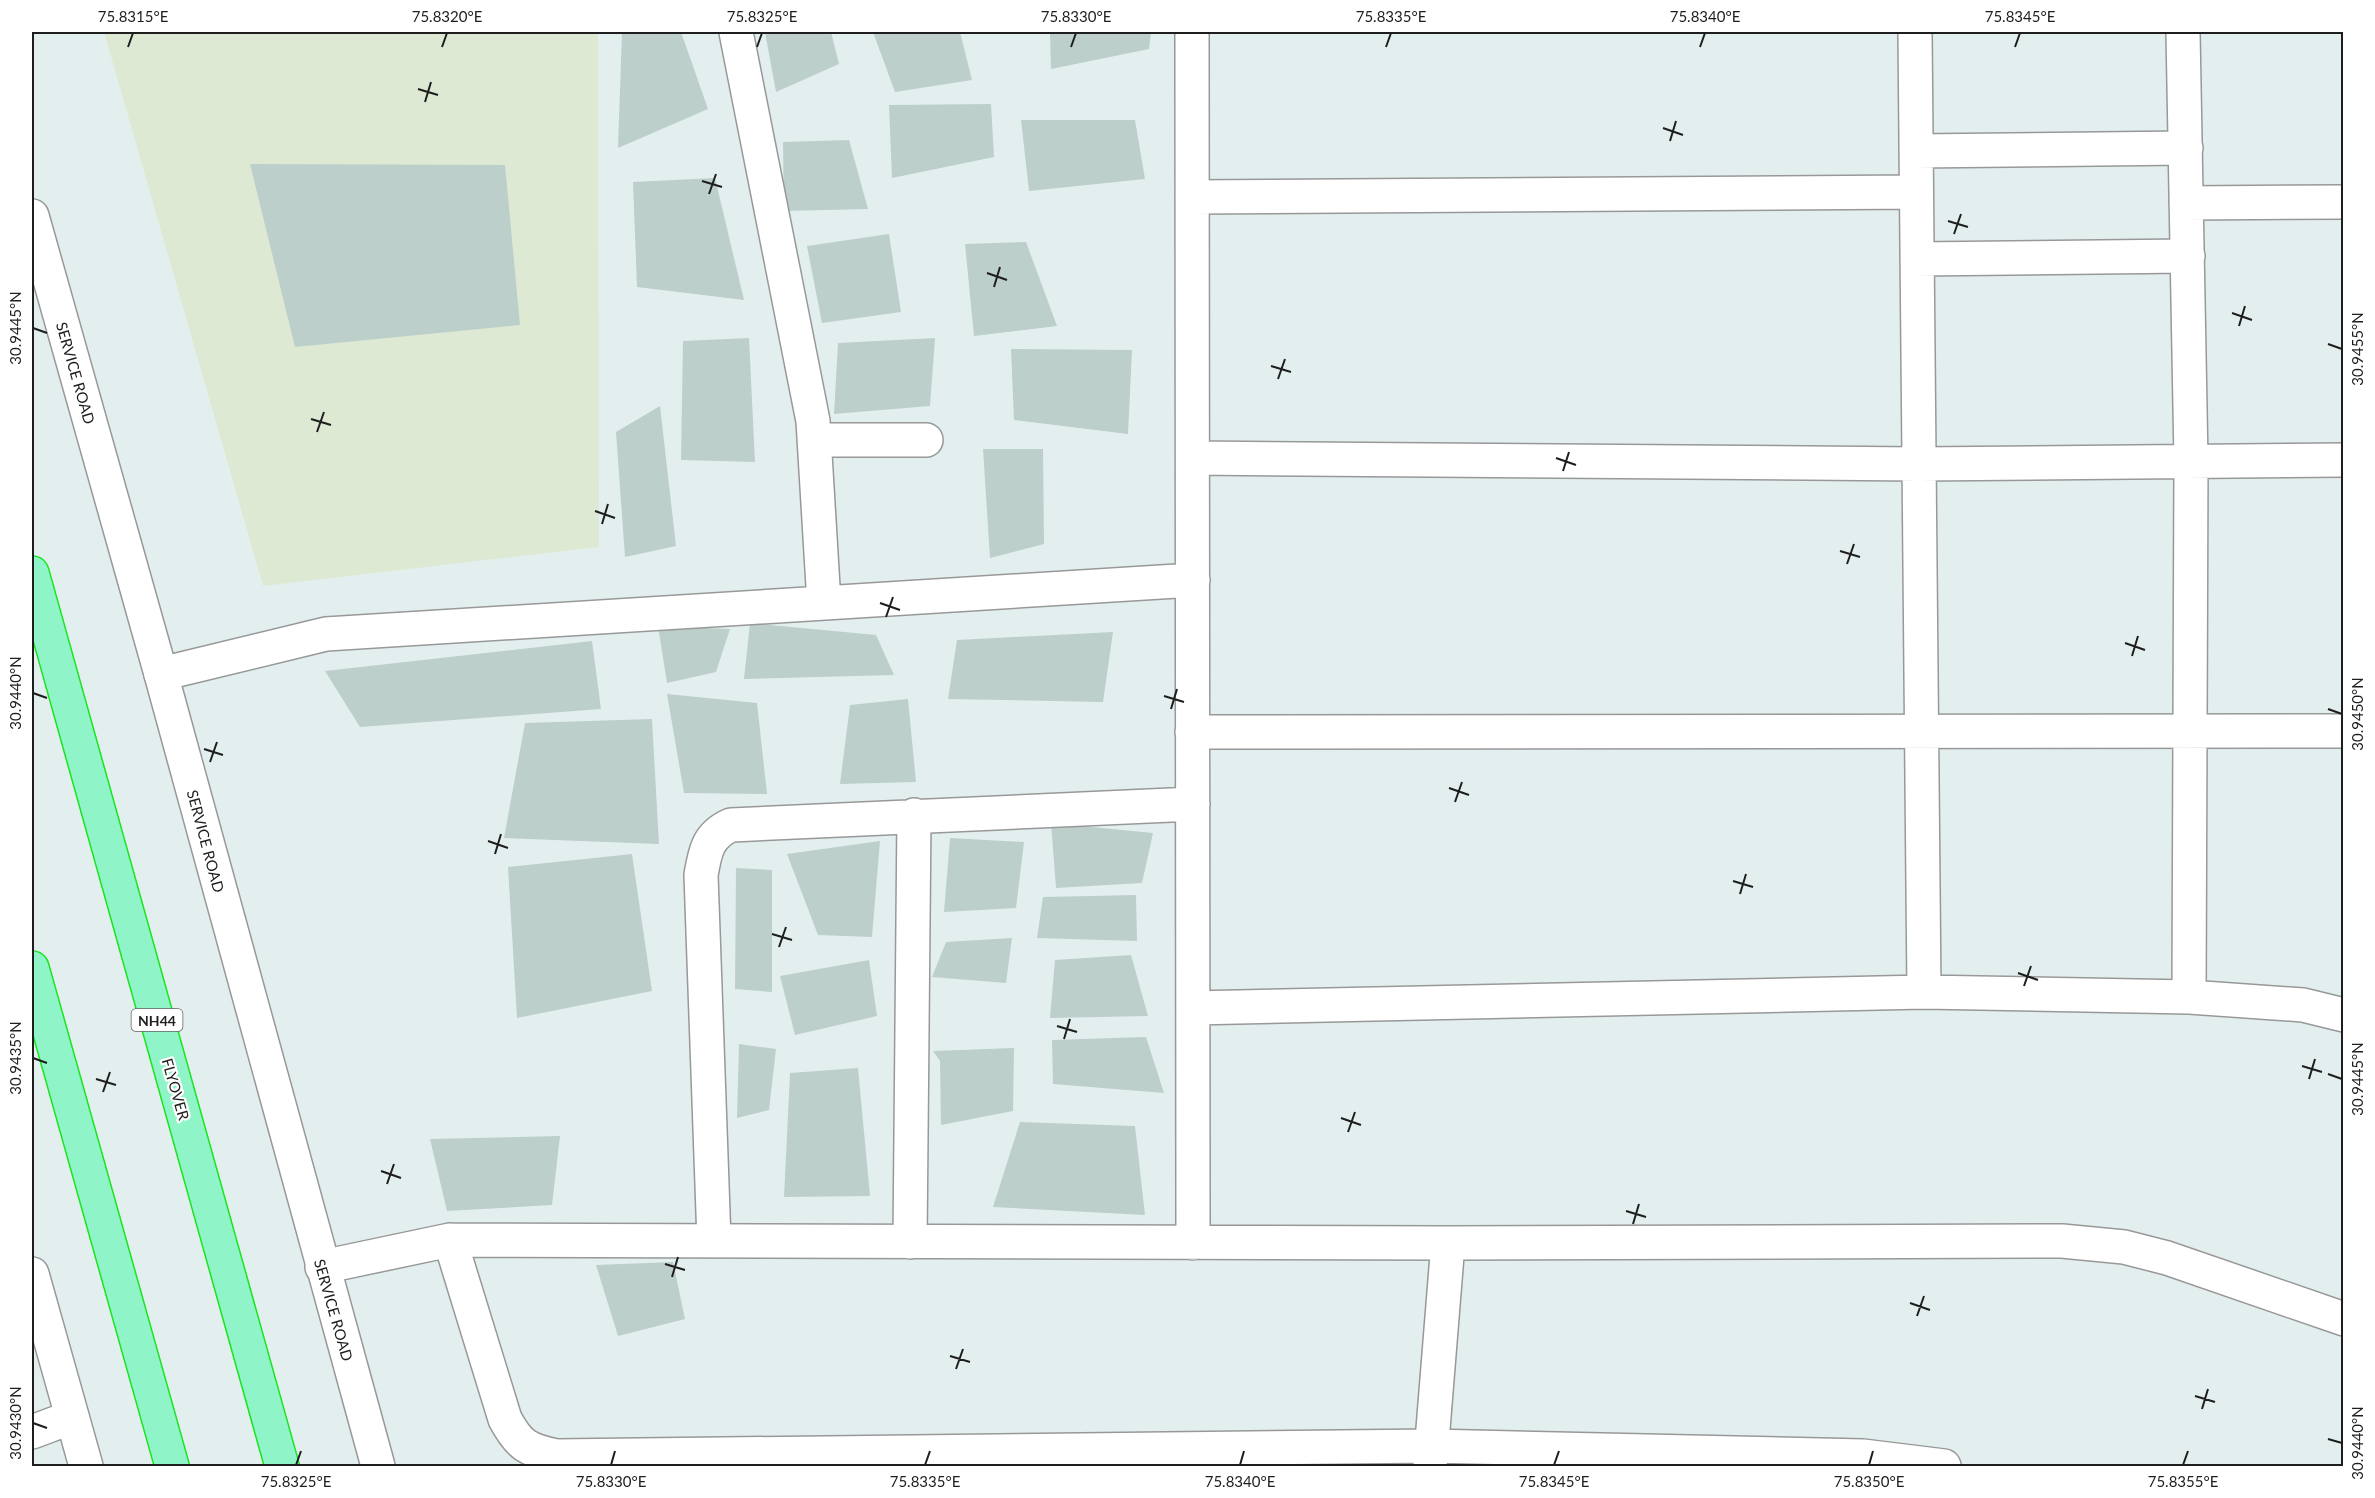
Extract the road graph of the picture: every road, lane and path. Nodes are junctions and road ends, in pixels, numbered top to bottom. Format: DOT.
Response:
graph roads {
  1 [pos="736,32"];
  2 [pos="1192,32"];
  3 [pos="1915,32"];
  4 [pos="2183,32"];
  5 [pos="2186,148"];
  6 [pos="1916,151"];
  7 [pos="1916,192"];
  8 [pos="1192,197"];
  9 [pos="2343,202"];
  10 [pos="2186,203"];
  11 [pos="32,216"];
  12 [pos="2188,256"];
  13 [pos="1917,259"];
  14 [pos="814,440"];
  15 [pos="926,440"];
  16 [pos="1193,458"];
  17 [pos="2343,460"];
  18 [pos="2191,461"];
  19 [pos="1919,464"];
  20 [pos="32,573"];
  21 [pos="1193,580"];
  22 [pos="824,603"];
  23 [pos="161,674"];
  24 [pos="2190,731"];
  25 [pos="2343,731"];
  26 [pos="1192,732"];
  27 [pos="1921,732"];
  28 [pos="1193,804"];
  29 [pos="914,814"];
  30 [pos="32,968"];
  31 [pos="1924,992"];
  32 [pos="2189,997"];
  33 [pos="1193,1008"];
  34 [pos="2343,1014"];
  35 [pos="450,1240"];
  36 [pos="714,1241"];
  37 [pos="910,1242"];
  38 [pos="1193,1243"];
  39 [pos="1448,1243"];
  40 [pos="322,1267"];
  41 [pos="32,1274"];
  42 [pos="2343,1318"];
  43 [pos="72,1418"];
  44 [pos="32,1432"];
  45 [pos="1430,1456"];
  46 [pos="86,1467"];
  47 [pos="172,1467"];
  48 [pos="282,1467"];
  49 [pos="378,1467"];
  50 [pos="1944,1467"];
  1 -- 14 [label="street"];
  2 -- 8 [label="street"];
  3 -- 6 [label="street"];
  4 -- 5 [label="street"];
  5 -- 6 [label="street"];
  5 -- 10 [label="street"];
  6 -- 7 [label="street"];
  7 -- 8 [label="street"];
  7 -- 13 [label="street"];
  8 -- 16 [label="street"];
  9 -- 10 [label="street"];
  10 -- 12 [label="street"];
  11 -- 23 [label="street, SERVICE ROAD"];
  12 -- 13 [label="street"];
  12 -- 18 [label="street"];
  13 -- 19 [label="street"];
  14 -- 15 [label="street"];
  14 -- 22 [label="street"];
  16 -- 19 [label="street"];
  16 -- 21 [label="street"];
  17 -- 18 [label="street"];
  18 -- 19 [label="street"];
  18 -- 24 [label="street"];
  19 -- 27 [label="street"];
  20 -- 48 [label="highway, FLYOVER / NH44"];
  21 -- 22 [label="street"];
  21 -- 26 [label="street"];
  22 -- 23 [label="street"];
  23 -- 40 [label="street, SERVICE ROAD"];
  24 -- 25 [label="street"];
  24 -- 27 [label="street"];
  24 -- 32 [label="street"];
  26 -- 27 [label="street"];
  26 -- 28 [label="street"];
  27 -- 31 [label="street"];
  28 -- 29 [label="street"];
  28 -- 33 [label="street"];
  29 -- 36 [label="street"];
  29 -- 37 [label="street"];
  30 -- 47 [label="highway"];
  31 -- 32 [label="street"];
  31 -- 33 [label="street"];
  32 -- 34 [label="street"];
  33 -- 38 [label="street"];
  35 -- 36 [label="street"];
  35 -- 40 [label="street"];
  35 -- 45 [label="street"];
  36 -- 37 [label="street"];
  37 -- 38 [label="street"];
  38 -- 39 [label="street"];
  39 -- 42 [label="street"];
  39 -- 45 [label="street"];
  40 -- 49 [label="street, SERVICE ROAD"];
  41 -- 43 [label="street"];
  43 -- 44 [label="street"];
  43 -- 46 [label="street"];
  45 -- 50 [label="street"];
}
